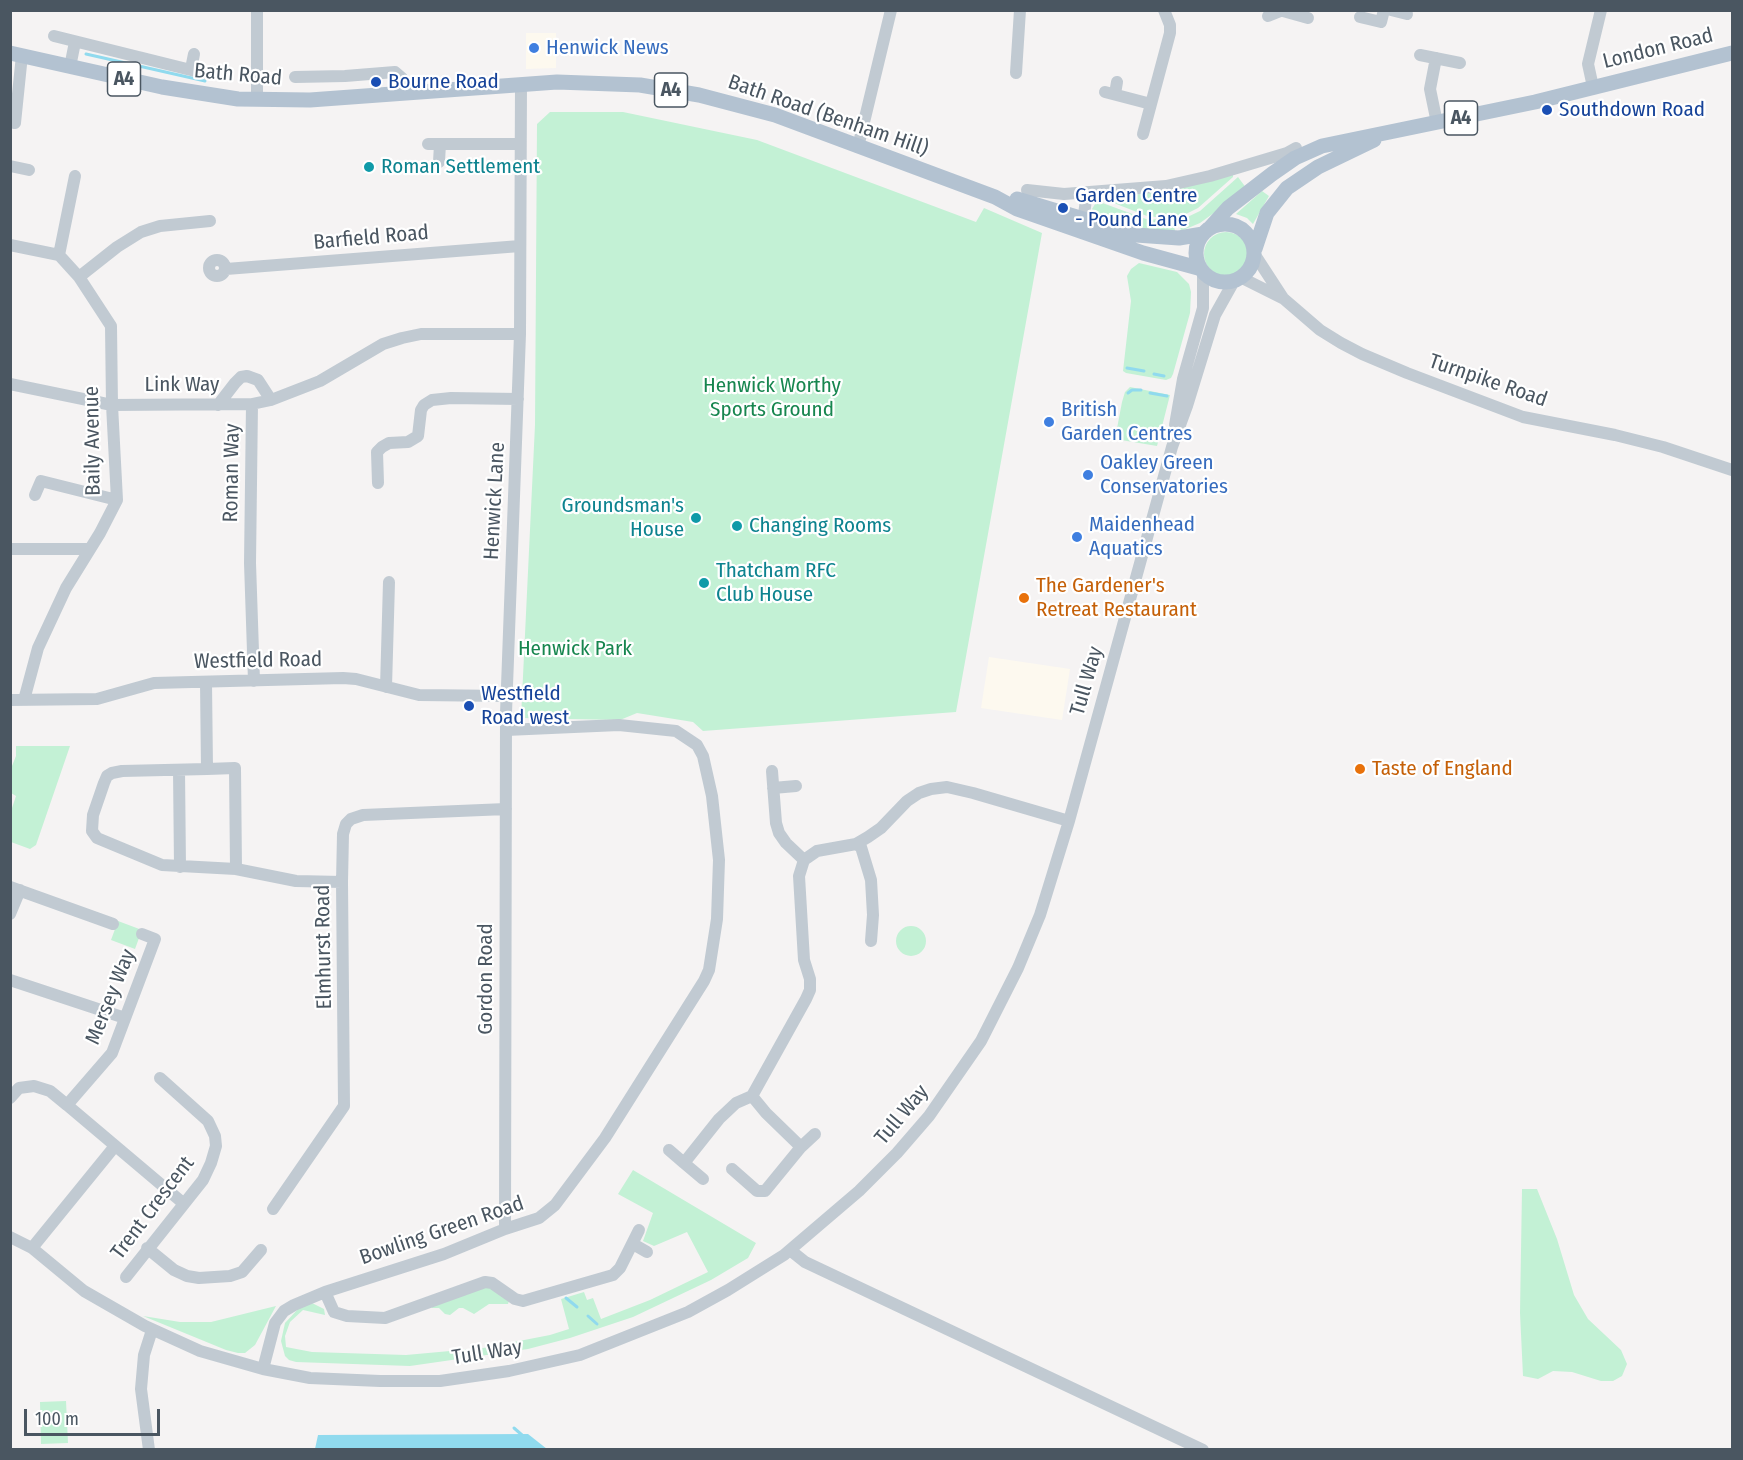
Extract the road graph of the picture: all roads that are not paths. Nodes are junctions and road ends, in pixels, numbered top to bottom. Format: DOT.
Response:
graph roads {
  1 [pos="256,10"];
  2 [pos="891,10"];
  3 [pos="1020,10"];
  4 [pos="1164,10"];
  5 [pos="1384,10"];
  6 [pos="1391,10"];
  7 [pos="1602,10"];
  8 [pos="1283,11"];
  9 [pos="1407,14"];
  10 [pos="1268,16"];
  11 [pos="1360,17"];
  12 [pos="1308,18"];
  13 [pos="54,36"];
  14 [pos="75,42"];
  15 [pos="1732,53"];
  16 [pos="16,54"];
  17 [pos="194,54"];
  18 [pos="1420,55"];
  19 [pos="1436,58"];
  20 [pos="1460,63"];
  21 [pos="70,67"];
  22 [pos="191,69"];
  23 [pos="1016,73"];
  24 [pos="207,74"];
  25 [pos="295,77"];
  26 [pos="610,82"];
  27 [pos="521,84"];
  28 [pos="1593,87"];
  29 [pos="1112,89"];
  30 [pos="403,93"];
  31 [pos="257,100"];
  32 [pos="1151,104"];
  33 [pos="10,123"];
  34 [pos="1437,123"];
  35 [pos="1143,134"];
  36 [pos="1387,134"];
  37 [pos="520,144"];
  38 [pos="858,147"];
  39 [pos="1296,148"];
  40 [pos="439,162"];
  41 [pos="1245,165"];
  42 [pos="10,166"];
  43 [pos="29,170"];
  44 [pos="75,176"];
  45 [pos="1248,179"];
  46 [pos="1027,190"];
  47 [pos="1087,194"];
  48 [pos="210,221"];
  49 [pos="1082,226"];
  50 [pos="1206,231"];
  51 [pos="10,245"];
  52 [pos="520,246"];
  53 [pos="1255,252"];
  54 [pos="59,255"];
  55 [pos="226,269"];
  56 [pos="1201,270"];
  57 [pos="79,278"];
  58 [pos="1238,279"];
  59 [pos="1284,299"];
  60 [pos="520,334"];
  61 [pos="10,384"];
  62 [pos="518,399"];
  63 [pos="271,400"];
  64 [pos="112,405"];
  65 [pos="218,405"];
  66 [pos="252,405"];
  67 [pos="1172,447"];
  68 [pos="1732,470"];
  69 [pos="378,483"];
  70 [pos="35,495"];
  71 [pos="117,500"];
  72 [pos="10,549"];
  73 [pos="89,549"];
  74 [pos="389,582"];
  75 [pos="254,681"];
  76 [pos="206,682"];
  77 [pos="386,687"];
  78 [pos="507,696"];
  79 [pos="10,700"];
  80 [pos="24,700"];
  81 [pos="506,730"];
  82 [pos="207,769"];
  83 [pos="180,770"];
  84 [pos="771,771"];
  85 [pos="796,786"];
  86 [pos="773,788"];
  87 [pos="506,809"];
  88 [pos="1069,821"];
  89 [pos="856,844"];
  90 [pos="804,860"];
  91 [pos="180,867"];
  92 [pos="236,869"];
  93 [pos="342,882"];
  94 [pos="15,889"];
  95 [pos="10,914"];
  96 [pos="113,924"];
  97 [pos="142,934"];
  98 [pos="872,941"];
  99 [pos="10,980"];
  100 [pos="125,1018"];
  101 [pos="160,1078"];
  102 [pos="752,1096"];
  103 [pos="10,1098"];
  104 [pos="68,1105"];
  105 [pos="815,1134"];
  106 [pos="115,1146"];
  107 [pos="801,1148"];
  108 [pos="669,1149"];
  109 [pos="684,1163"];
  110 [pos="732,1169"];
  111 [pos="703,1179"];
  112 [pos="183,1203"];
  113 [pos="280,1205"];
  114 [pos="505,1229"];
  115 [pos="639,1230"];
  116 [pos="10,1237"];
  117 [pos="633,1244"];
  118 [pos="32,1248"];
  119 [pos="147,1248"];
  120 [pos="790,1250"];
  121 [pos="647,1252"];
  122 [pos="264,1268"];
  123 [pos="126,1277"];
  124 [pos="325,1292"];
  125 [pos="152,1330"];
  126 [pos="263,1369"];
  127 [pos="149,1449"];
  128 [pos="1203,1449"];
  1 -- 31 [label="street"];
  2 -- 38 [label="street"];
  3 -- 23 [label="street"];
  4 -- 32 [label="street"];
  5 -- 11 [label="street"];
  6 -- 9 [label="street"];
  7 -- 28 [label="street"];
  8 -- 10 [label="street"];
  8 -- 12 [label="street"];
  13 -- 14 [label="street, Bath Road"];
  14 -- 21 [label="street"];
  14 -- 22 [label="street, Bath Road"];
  15 -- 28 [label="main road, London Road / A4"];
  16 -- 21 [label="main road, Bath Road / A4"];
  16 -- 33 [label="street"];
  17 -- 22 [label="street, Bath Road"];
  18 -- 19 [label="street"];
  19 -- 20 [label="street"];
  19 -- 34 [label="street"];
  21 -- 31 [label="main road, Bath Road / A4"];
  22 -- 24 [label="street, Bath Road"];
  25 -- 30 [label="street, Bath Road"];
  26 -- 27 [label="main road, Bath Road / A4"];
  26 -- 38 [label="main road, Bath Road (Benham Hill) / A4"];
  27 -- 30 [label="main road, Bath Road / A4"];
  27 -- 37 [label="street, Henwick Lane"];
  28 -- 34 [label="main road, A4"];
  29 -- 32 [label="street"];
  30 -- 31 [label="main road, Bath Road / A4"];
  32 -- 35 [label="street"];
  34 -- 36 [label="main road, A4"];
  36 -- 50 [label="main road, A4"];
  36 -- 53 [label="main road, A4"];
  37 -- 40 [label="street"];
  37 -- 52 [label="street, Henwick Lane"];
  38 -- 49 [label="main road, Bath Road (Benham Hill) / A4"];
  39 -- 41 [label="street"];
  41 -- 45 [label="street"];
  41 -- 47 [label="street"];
  42 -- 43 [label="street"];
  44 -- 54 [label="street"];
  46 -- 47 [label="street"];
  47 -- 49 [label="street"];
  48 -- 57 [label="street"];
  49 -- 50 [label="main road, Bath Road (Benham Hill) / A4"];
  49 -- 56 [label="main road, Bath Road (Benham Hill) / A4"];
  50 -- 53 [label="main road, A4"];
  50 -- 56 [label="main road"];
  51 -- 54 [label="street"];
  52 -- 55 [label="street, Barfield Road"];
  52 -- 60 [label="street, Henwick Lane"];
  53 -- 58 [label="main road, A4"];
  53 -- 59 [label="street, Turnpike Road"];
  54 -- 57 [label="street, Baily Avenue"];
  56 -- 58 [label="main road, A4"];
  56 -- 67 [label="street, Tull Way"];
  57 -- 64 [label="street, Baily Avenue"];
  58 -- 59 [label="street, Turnpike Road"];
  58 -- 67 [label="street, Tull Way"];
  59 -- 68 [label="street, Turnpike Road"];
  60 -- 62 [label="street, Henwick Lane"];
  60 -- 63 [label="street, Roman Way"];
  61 -- 64 [label="street, Link Way"];
  62 -- 69 [label="street"];
  62 -- 78 [label="street, Henwick Lane"];
  63 -- 65 [label="street"];
  63 -- 66 [label="street, Roman Way"];
  64 -- 65 [label="street, Link Way"];
  64 -- 71 [label="street, Baily Avenue"];
  65 -- 66 [label="street, Link Way"];
  66 -- 75 [label="street, Roman Way"];
  67 -- 88 [label="street, Tull Way"];
  70 -- 71 [label="street"];
  71 -- 73 [label="street, Baily Avenue"];
  72 -- 73 [label="street"];
  73 -- 80 [label="street, Baily Avenue"];
  74 -- 77 [label="street"];
  75 -- 76 [label="street, Westfield Road"];
  75 -- 77 [label="street, Westfield Road"];
  76 -- 80 [label="street, Westfield Road"];
  76 -- 82 [label="street"];
  77 -- 78 [label="street, Westfield Road"];
  78 -- 81 [label="street, Henwick Lane"];
  79 -- 80 [label="street, Westfield Road"];
  81 -- 87 [label="street, Gordon Road"];
  81 -- 114 [label="street, Bowling Green Road"];
  82 -- 83 [label="street"];
  82 -- 92 [label="street"];
  83 -- 91 [label="street"];
  83 -- 91 [label="street"];
  84 -- 86 [label="street"];
  85 -- 86 [label="street"];
  86 -- 90 [label="street"];
  87 -- 93 [label="street, Elmhurst Road"];
  87 -- 114 [label="street, Gordon Road"];
  88 -- 89 [label="street"];
  88 -- 120 [label="street, Tull Way"];
  89 -- 90 [label="street"];
  89 -- 98 [label="street"];
  90 -- 102 [label="street"];
  91 -- 92 [label="street"];
  92 -- 93 [label="street"];
  93 -- 113 [label="street, Elmhurst Road"];
  94 -- 95 [label="street"];
  94 -- 96 [label="street"];
  97 -- 100 [label="street, Mersey Way"];
  99 -- 100 [label="street"];
  100 -- 104 [label="street, Mersey Way"];
  101 -- 112 [label="street, Trent Crescent"];
  102 -- 107 [label="street"];
  102 -- 109 [label="street"];
  103 -- 104 [label="street"];
  104 -- 106 [label="street"];
  105 -- 107 [label="street"];
  106 -- 112 [label="street"];
  106 -- 118 [label="street"];
  107 -- 110 [label="street"];
  108 -- 109 [label="street"];
  109 -- 111 [label="street"];
  112 -- 119 [label="street, Trent Crescent"];
  114 -- 124 [label="street, Bowling Green Road"];
  115 -- 117 [label="street"];
  116 -- 118 [label="street"];
  117 -- 121 [label="street"];
  117 -- 124 [label="street"];
  118 -- 125 [label="street"];
  119 -- 122 [label="street"];
  119 -- 123 [label="street, Trent Crescent"];
  120 -- 126 [label="street, Tull Way"];
  120 -- 128 [label="street"];
  124 -- 126 [label="street, Bowling Green Road"];
  125 -- 126 [label="street"];
  125 -- 127 [label="street"];
}
